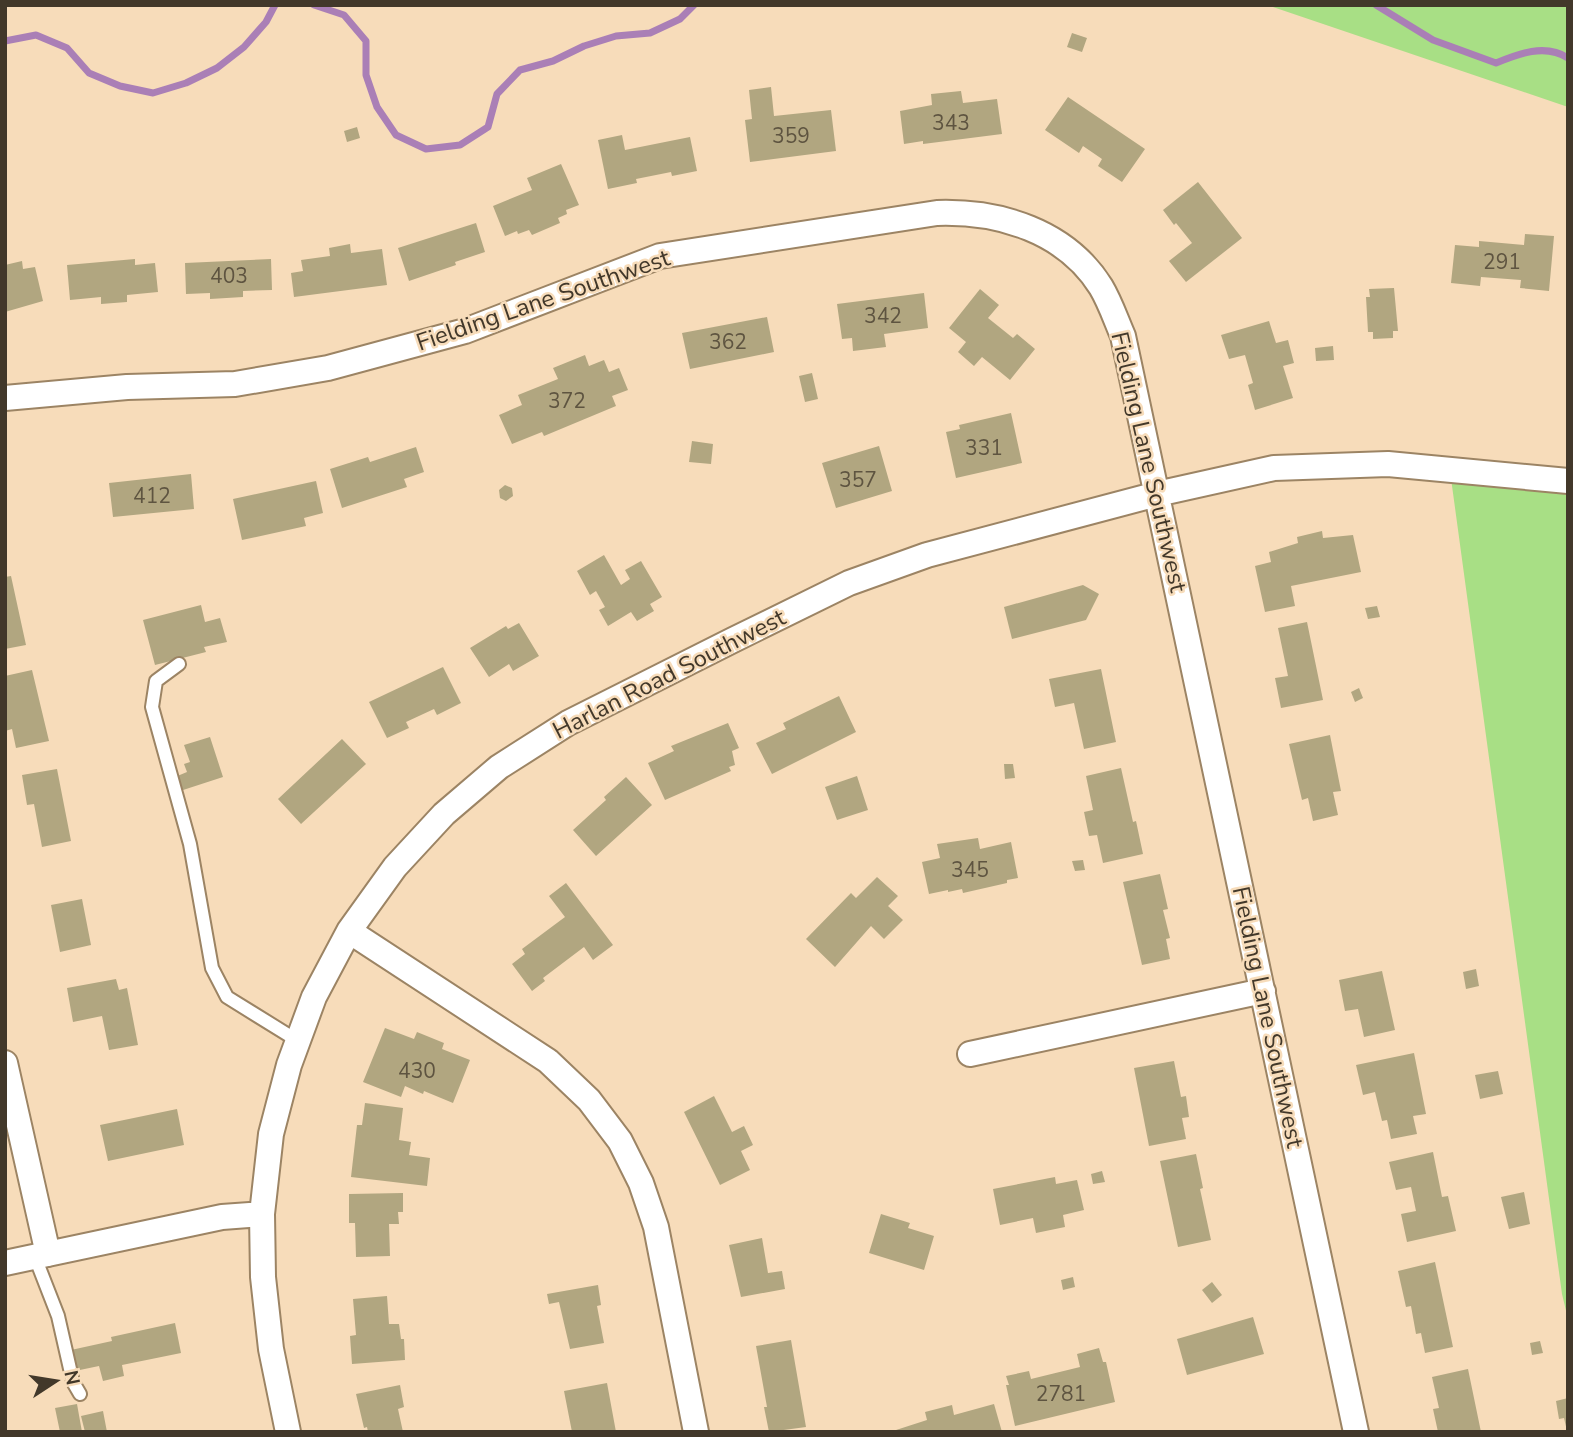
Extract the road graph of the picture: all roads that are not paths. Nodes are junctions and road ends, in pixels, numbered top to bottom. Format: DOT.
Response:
graph roads {
  1 [pos="5,398"];
  2 [pos="1568,481"];
  3 [pos="1157,494"];
  4 [pos="179,664"];
  5 [pos="349,931"];
  6 [pos="1263,991"];
  7 [pos="298,1041"];
  8 [pos="970,1054"];
  9 [pos="5,1063"];
  10 [pos="262,1214"];
  11 [pos="41,1255"];
  12 [pos="5,1263"];
  13 [pos="80,1394"];
  14 [pos="288,1432"];
  15 [pos="696,1432"];
  16 [pos="1356,1432"];
  1 -- 3 [label="street, Fielding Lane Southwest"];
  2 -- 3 [label="street, Harlan Road Southwest"];
  3 -- 5 [label="street, Harlan Road Southwest"];
  3 -- 6 [label="street, Fielding Lane Southwest"];
  4 -- 7 [label="lane"];
  5 -- 7 [label="street, Harlan Road Southwest"];
  5 -- 15 [label="street"];
  6 -- 8 [label="street"];
  6 -- 16 [label="street, Fielding Lane Southwest"];
  7 -- 10 [label="street, Harlan Road Southwest"];
  9 -- 11 [label="street"];
  10 -- 11 [label="street"];
  10 -- 14 [label="street, Harlan Road Southwest"];
  11 -- 12 [label="street"];
  11 -- 13 [label="lane"];
}
